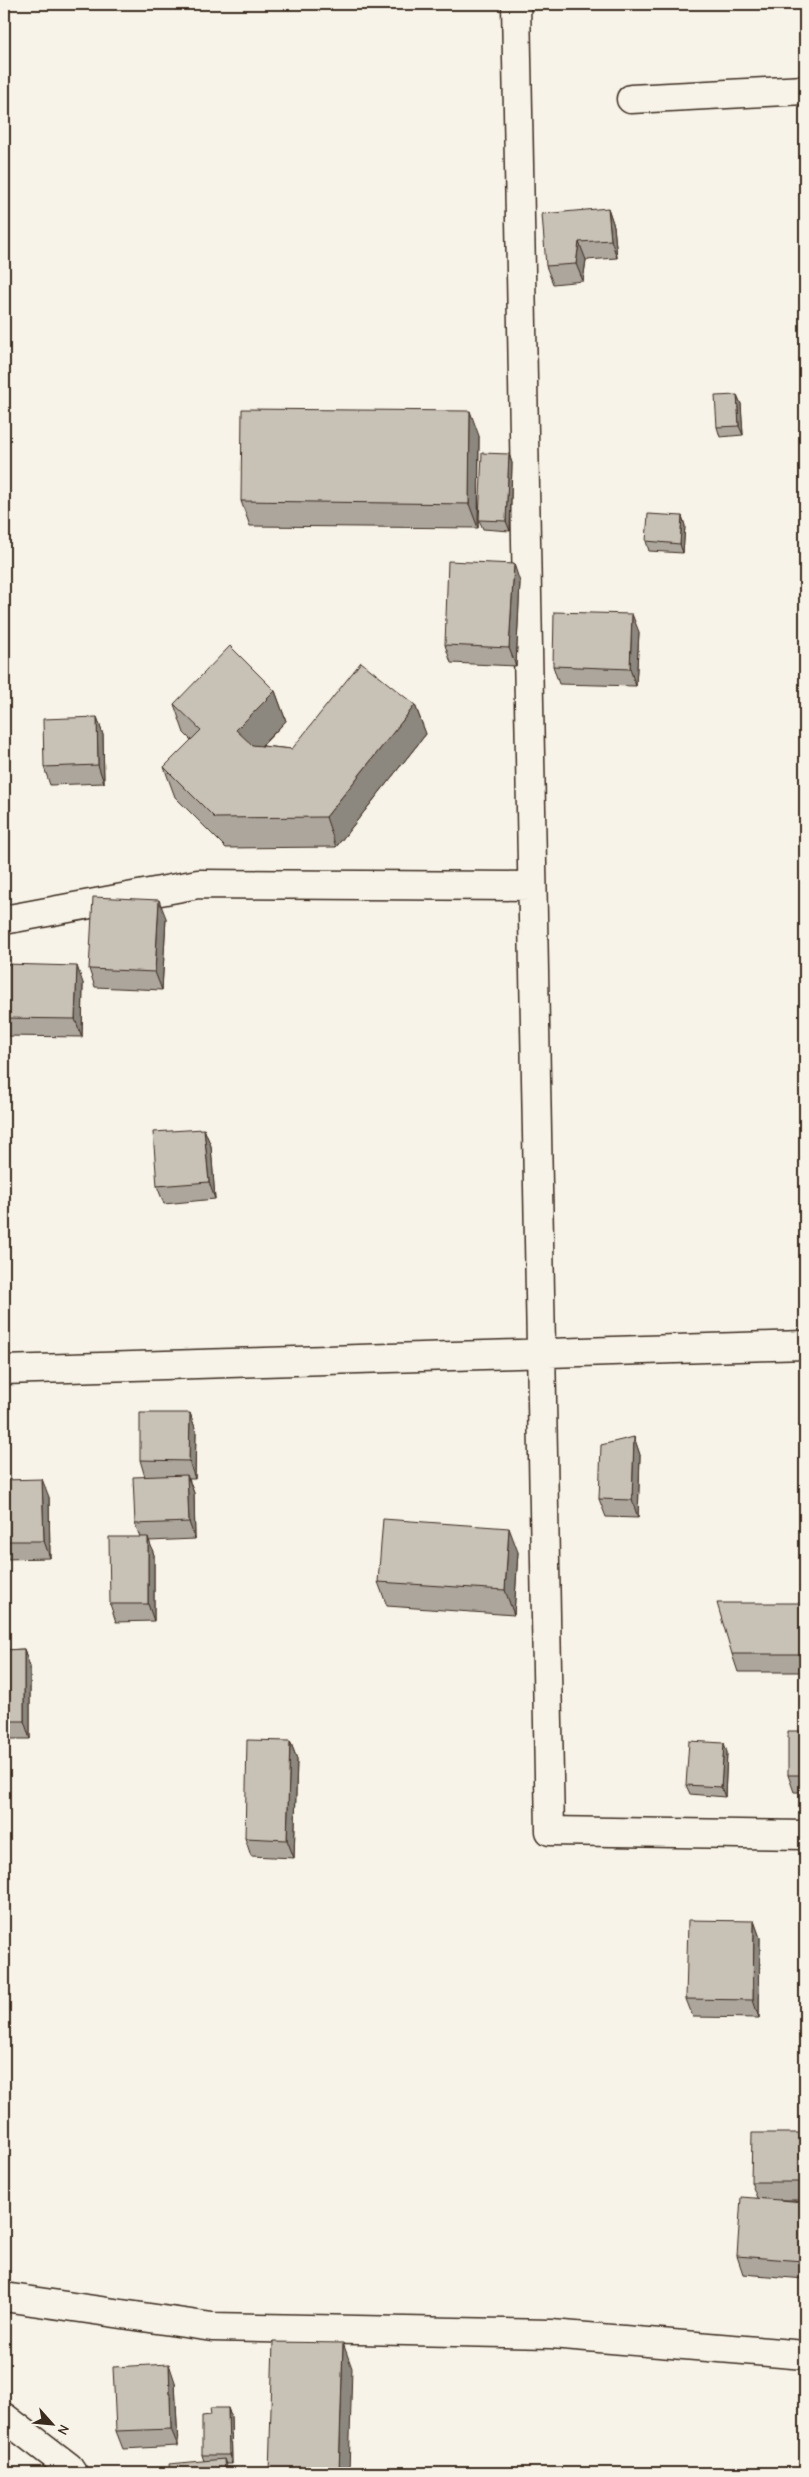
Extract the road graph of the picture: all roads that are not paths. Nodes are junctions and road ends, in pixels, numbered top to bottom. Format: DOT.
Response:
graph roads {
  1 [pos="516,4"];
  2 [pos="805,90"];
  3 [pos="631,98"];
  4 [pos="532,886"];
  5 [pos="4,920"];
  6 [pos="805,1345"];
  7 [pos="541,1353"];
  8 [pos="4,1370"];
  9 [pos="805,1835"];
  10 [pos="4,2297"];
  11 [pos="805,2355"];
  12 [pos="4,2417"];
  13 [pos="74,2473"];
  1 -- 4 [label="street"];
  2 -- 3 [label="street"];
  4 -- 5 [label="street"];
  4 -- 7 [label="street"];
  6 -- 7 [label="street"];
  7 -- 8 [label="street"];
  7 -- 9 [label="street"];
  10 -- 11 [label="street"];
  12 -- 13 [label="street"];
}
